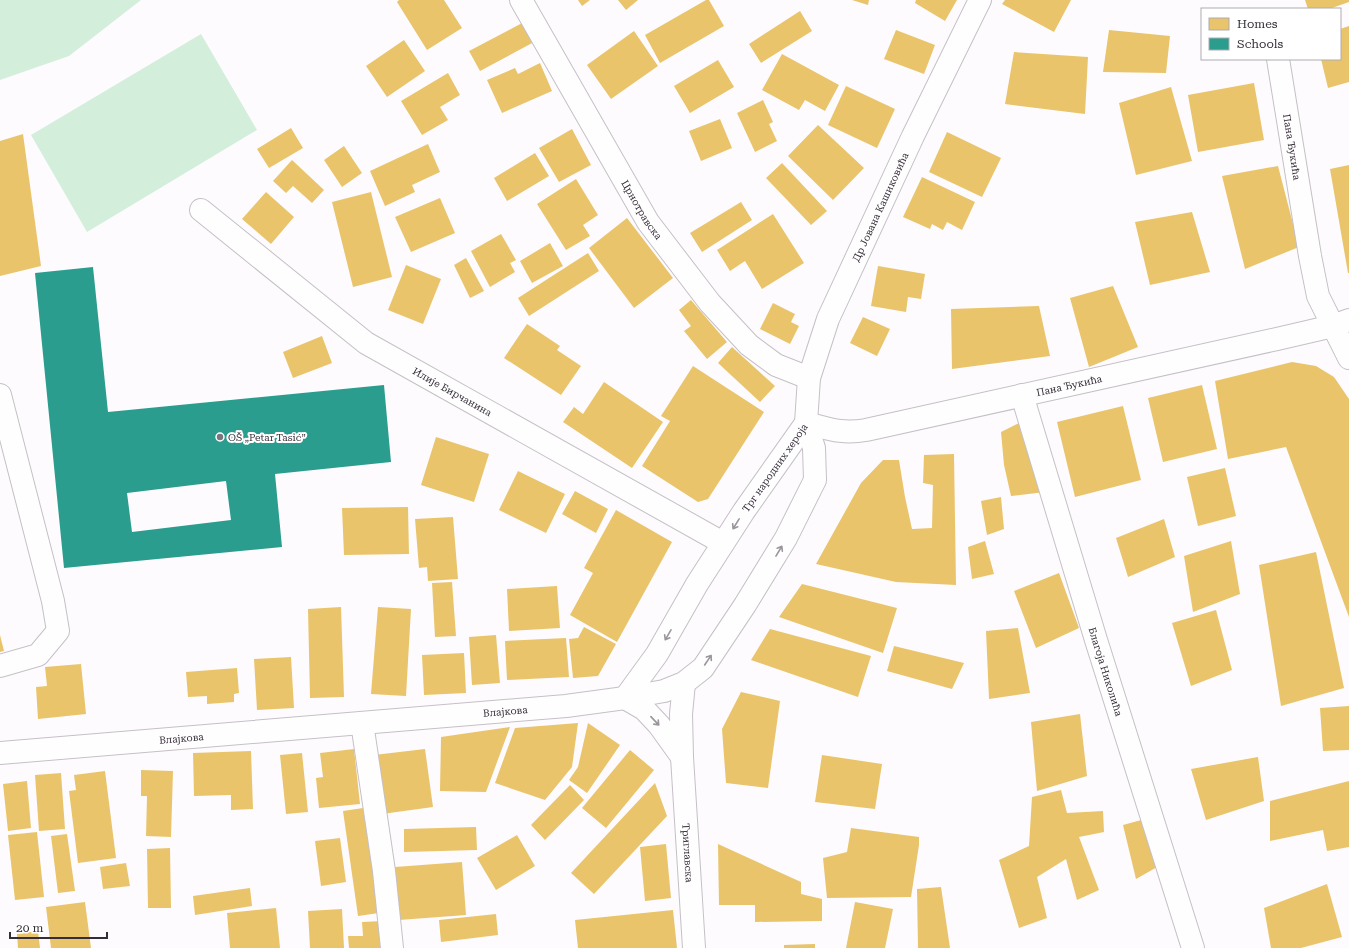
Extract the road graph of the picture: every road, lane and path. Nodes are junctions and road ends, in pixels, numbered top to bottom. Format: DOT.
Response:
graph roads {
  1 [pos="521,0"];
  2 [pos="980,0"];
  3 [pos="1278,60"];
  4 [pos="200,210"];
  5 [pos="1341,323"];
  6 [pos="1349,358"];
  7 [pos="809,378"];
  8 [pos="0,395"];
  9 [pos="1022,395"];
  10 [pos="806,423"];
  11 [pos="723,543"];
  12 [pos="0,666"];
  13 [pos="684,683"];
  14 [pos="625,698"];
  15 [pos="362,723"];
  16 [pos="0,753"];
  17 [pos="682,757"];
  18 [pos="392,948"];
  19 [pos="694,948"];
  20 [pos="1193,948"];
  1 -- 7 [label="street, Црнотравска"];
  2 -- 7 [label="street, Др Јована Кашиковића"];
  3 -- 5 [label="street, Пана Ђукића"];
  4 -- 11 [label="street, Илије Бирчанина"];
  5 -- 6 [label="street"];
  5 -- 9 [label="street, Пана Ђукића"];
  7 -- 10 [label="street, Др Јована Кашиковића"];
  8 -- 12 [label="street"];
  9 -- 10 [label="street, Пана Ђукића"];
  9 -- 20 [label="street, Благоја Николића"];
  10 -- 11 [label="street, Трг народних хероја, one-way"];
  13 -- 10 [label="street, Трг народних хероја, one-way"];
  11 -- 14 [label="street, Трг народних хероја, one-way"];
  13 -- 14 [label="street, Трг народних хероја"];
  13 -- 17 [label="street, Триглавска"];
  14 -- 15 [label="street, Влајкова"];
  14 -- 17 [label="street, one-way"];
  15 -- 16 [label="street, Влајкова"];
  15 -- 18 [label="street"];
  17 -- 19 [label="street, Триглавска"];
}
